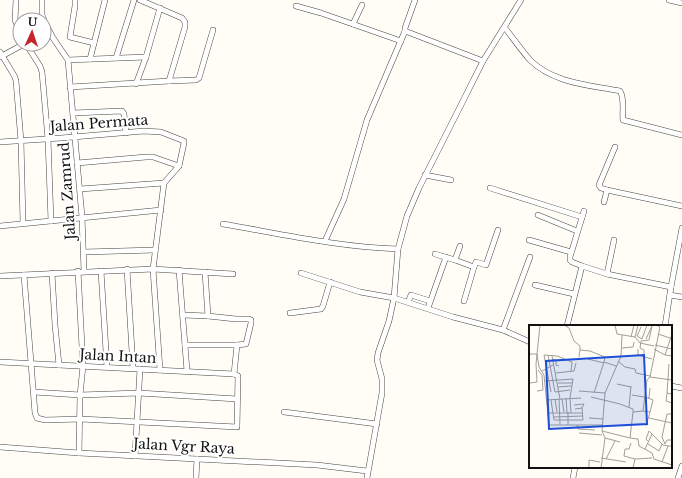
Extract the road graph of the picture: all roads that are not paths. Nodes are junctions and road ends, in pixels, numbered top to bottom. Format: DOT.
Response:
graph roads {
  1 [pos="16,0"];
  2 [pos="42,0"];
  3 [pos="75,0"];
  4 [pos="105,0"];
  5 [pos="134,0"];
  6 [pos="140,0"];
  7 [pos="415,0"];
  8 [pos="521,0"];
  9 [pos="669,0"];
  10 [pos="682,3"];
  11 [pos="362,5"];
  12 [pos="296,6"];
  13 [pos="160,8"];
  14 [pos="15,12"];
  15 [pos="42,12"];
  16 [pos="353,24"];
  17 [pos="505,28"];
  18 [pos="213,30"];
  19 [pos="405,31"];
  20 [pos="52,40"];
  21 [pos="401,41"];
  22 [pos="94,44"];
  23 [pos="12,50"];
  24 [pos="30,52"];
  25 [pos="1,55"];
  26 [pos="146,57"];
  27 [pos="116,58"];
  28 [pos="90,59"];
  29 [pos="68,60"];
  30 [pos="483,62"];
  31 [pos="169,81"];
  32 [pos="136,84"];
  33 [pos="70,87"];
  34 [pos="73,114"];
  35 [pos="126,133"];
  36 [pos="682,135"];
  37 [pos="75,137"];
  38 [pos="48,139"];
  39 [pos="21,141"];
  40 [pos="0,142"];
  41 [pos="615,146"];
  42 [pos="77,163"];
  43 [pos="179,166"];
  44 [pos="425,175"];
  45 [pos="451,180"];
  46 [pos="164,184"];
  47 [pos="490,188"];
  48 [pos="80,189"];
  49 [pos="607,190"];
  50 [pos="604,202"];
  51 [pos="682,206"];
  52 [pos="160,210"];
  53 [pos="584,211"];
  54 [pos="538,215"];
  55 [pos="82,217"];
  56 [pos="582,217"];
  57 [pos="51,221"];
  58 [pos="24,223"];
  59 [pos="223,224"];
  60 [pos="0,226"];
  61 [pos="682,228"];
  62 [pos="498,230"];
  63 [pos="577,231"];
  64 [pos="529,240"];
  65 [pos="614,240"];
  66 [pos="325,241"];
  67 [pos="460,246"];
  68 [pos="398,249"];
  69 [pos="155,250"];
  70 [pos="84,252"];
  71 [pos="571,252"];
  72 [pos="435,254"];
  73 [pos="446,257"];
  74 [pos="530,257"];
  75 [pos="455,260"];
  76 [pos="582,266"];
  77 [pos="474,267"];
  78 [pos="127,269"];
  79 [pos="152,269"];
  80 [pos="179,270"];
  81 [pos="84,271"];
  82 [pos="101,271"];
  83 [pos="78,272"];
  84 [pos="205,272"];
  85 [pos="52,273"];
  86 [pos="300,273"];
  87 [pos="233,274"];
  88 [pos="607,274"];
  89 [pos="24,275"];
  90 [pos="0,276"];
  91 [pos="330,282"];
  92 [pos="535,285"];
  93 [pos="671,287"];
  94 [pos="574,294"];
  95 [pos="670,295"];
  96 [pos="682,297"];
  97 [pos="394,298"];
  98 [pos="430,301"];
  99 [pos="464,301"];
  100 [pos="408,302"];
  101 [pos="428,308"];
  102 [pos="290,313"];
  103 [pos="183,316"];
  104 [pos="208,316"];
  105 [pos="567,325"];
  106 [pos="665,325"];
  107 [pos="503,330"];
  108 [pos="529,342"];
  109 [pos="185,345"];
  110 [pos="237,345"];
  111 [pos="0,362"];
  112 [pos="31,364"];
  113 [pos="59,365"];
  114 [pos="83,366"];
  115 [pos="107,367"];
  116 [pos="133,368"];
  117 [pos="140,369"];
  118 [pos="160,370"];
  119 [pos="187,371"];
  120 [pos="234,374"];
  121 [pos="672,386"];
  122 [pos="682,388"];
  123 [pos="34,392"];
  124 [pos="139,393"];
  125 [pos="80,395"];
  126 [pos="237,399"];
  127 [pos="284,412"];
  128 [pos="80,419"];
  129 [pos="137,422"];
  130 [pos="377,424"];
  131 [pos="0,447"];
  132 [pos="79,453"];
  133 [pos="135,456"];
  134 [pos="197,459"];
  135 [pos="682,466"];
  136 [pos="575,468"];
  137 [pos="368,471"];
  138 [pos="196,478"];
  139 [pos="367,478"];
  140 [pos="573,478"];
  141 [pos="678,478"];
  1 -- 14 [label="street"];
  2 -- 15 [label="street, Jalan Zamrud"];
  3 -- 22 [label="street"];
  4 -- 22 [label="street"];
  5 -- 27 [label="street"];
  6 -- 13 [label="street"];
  7 -- 19 [label="street"];
  8 -- 17 [label="street"];
  9 -- 10 [label="street"];
  11 -- 16 [label="street"];
  12 -- 16 [label="street"];
  13 -- 26 [label="street"];
  13 -- 31 [label="street"];
  16 -- 21 [label="street"];
  17 -- 30 [label="street"];
  17 -- 36 [label="street"];
  18 -- 31 [label="street"];
  19 -- 21 [label="street"];
  19 -- 30 [label="street"];
  20 -- 29 [label="street, Jalan Zamrud"];
  21 -- 66 [label="street"];
  22 -- 28 [label="street"];
  23 -- 25 [label="street"];
  24 -- 38 [label="street"];
  25 -- 39 [label="street"];
  26 -- 27 [label="street"];
  26 -- 32 [label="street"];
  27 -- 28 [label="street"];
  28 -- 29 [label="street"];
  29 -- 33 [label="street, Jalan Zamrud"];
  30 -- 44 [label="street"];
  31 -- 32 [label="street"];
  32 -- 33 [label="street"];
  33 -- 34 [label="street, Jalan Zamrud"];
  34 -- 35 [label="street"];
  34 -- 37 [label="street, Jalan Zamrud"];
  35 -- 37 [label="street, Jalan Permata"];
  35 -- 43 [label="street, Jalan Permata"];
  37 -- 38 [label="street, Jalan Permata"];
  37 -- 42 [label="street, Jalan Zamrud"];
  38 -- 39 [label="street, Jalan Permata"];
  38 -- 57 [label="street"];
  39 -- 40 [label="street, Jalan Permata"];
  39 -- 58 [label="street"];
  41 -- 49 [label="street"];
  42 -- 43 [label="street"];
  42 -- 48 [label="street, Jalan Zamrud"];
  43 -- 46 [label="street, Jalan Permata"];
  44 -- 45 [label="street"];
  44 -- 68 [label="street"];
  46 -- 48 [label="street"];
  46 -- 52 [label="street"];
  47 -- 56 [label="street"];
  48 -- 55 [label="street, Jalan Zamrud"];
  49 -- 50 [label="street"];
  49 -- 51 [label="street"];
  52 -- 55 [label="street"];
  52 -- 69 [label="street"];
  53 -- 56 [label="street"];
  54 -- 63 [label="street"];
  55 -- 57 [label="street"];
  55 -- 70 [label="street, Jalan Zamrud"];
  56 -- 63 [label="street"];
  57 -- 58 [label="street"];
  58 -- 60 [label="street"];
  59 -- 66 [label="street"];
  61 -- 93 [label="street"];
  62 -- 77 [label="street"];
  63 -- 71 [label="street"];
  64 -- 71 [label="street"];
  65 -- 88 [label="street"];
  66 -- 68 [label="street"];
  67 -- 75 [label="street"];
  68 -- 97 [label="street"];
  69 -- 70 [label="street"];
  69 -- 79 [label="street"];
  70 -- 81 [label="street, Jalan Zamrud"];
  71 -- 76 [label="street"];
  72 -- 73 [label="street"];
  73 -- 75 [label="street"];
  73 -- 98 [label="street"];
  74 -- 107 [label="street"];
  75 -- 77 [label="street"];
  76 -- 88 [label="street"];
  76 -- 94 [label="street"];
  77 -- 99 [label="street"];
  78 -- 79 [label="street"];
  78 -- 82 [label="street"];
  78 -- 116 [label="street"];
  79 -- 80 [label="street"];
  79 -- 118 [label="street"];
  80 -- 84 [label="street"];
  80 -- 103 [label="street"];
  81 -- 82 [label="street"];
  81 -- 83 [label="street"];
  82 -- 115 [label="street"];
  83 -- 85 [label="street"];
  83 -- 114 [label="street"];
  84 -- 87 [label="street"];
  84 -- 104 [label="street"];
  85 -- 89 [label="street"];
  85 -- 113 [label="street"];
  86 -- 91 [label="street"];
  88 -- 93 [label="street"];
  89 -- 90 [label="street"];
  89 -- 112 [label="street"];
  91 -- 97 [label="street"];
  91 -- 102 [label="street"];
  92 -- 94 [label="street"];
  93 -- 95 [label="street"];
  94 -- 105 [label="street"];
  95 -- 96 [label="street"];
  95 -- 106 [label="street"];
  97 -- 100 [label="street"];
  97 -- 130 [label="street"];
  98 -- 100 [label="street"];
  98 -- 101 [label="street"];
  100 -- 101 [label="street"];
  101 -- 107 [label="street"];
  103 -- 104 [label="street"];
  103 -- 109 [label="street"];
  104 -- 110 [label="street"];
  107 -- 108 [label="street"];
  109 -- 110 [label="street"];
  109 -- 119 [label="street"];
  110 -- 120 [label="street"];
  111 -- 112 [label="street, Jalan Intan"];
  112 -- 113 [label="street, Jalan Intan"];
  112 -- 123 [label="street"];
  113 -- 114 [label="street, Jalan Intan"];
  114 -- 115 [label="street, Jalan Intan"];
  114 -- 125 [label="street"];
  115 -- 116 [label="street, Jalan Intan"];
  116 -- 117 [label="street, Jalan Intan"];
  117 -- 118 [label="street, Jalan Intan"];
  117 -- 124 [label="street"];
  118 -- 119 [label="street, Jalan Intan"];
  119 -- 120 [label="street, Jalan Intan"];
  120 -- 126 [label="street"];
  121 -- 122 [label="street"];
  123 -- 125 [label="street"];
  123 -- 128 [label="street"];
  124 -- 125 [label="street"];
  124 -- 126 [label="street"];
  124 -- 129 [label="street"];
  125 -- 128 [label="street"];
  126 -- 129 [label="street"];
  127 -- 130 [label="street"];
  128 -- 129 [label="street"];
  128 -- 132 [label="street"];
  129 -- 133 [label="street"];
  130 -- 137 [label="street"];
  131 -- 132 [label="street, Jalan Vgr Raya"];
  132 -- 133 [label="street, Jalan Vgr Raya"];
  133 -- 134 [label="street, Jalan Vgr Raya"];
  134 -- 137 [label="street, Jalan Vgr Raya"];
  134 -- 138 [label="street"];
  135 -- 141 [label="street"];
  136 -- 140 [label="street"];
  137 -- 139 [label="street"];
}
